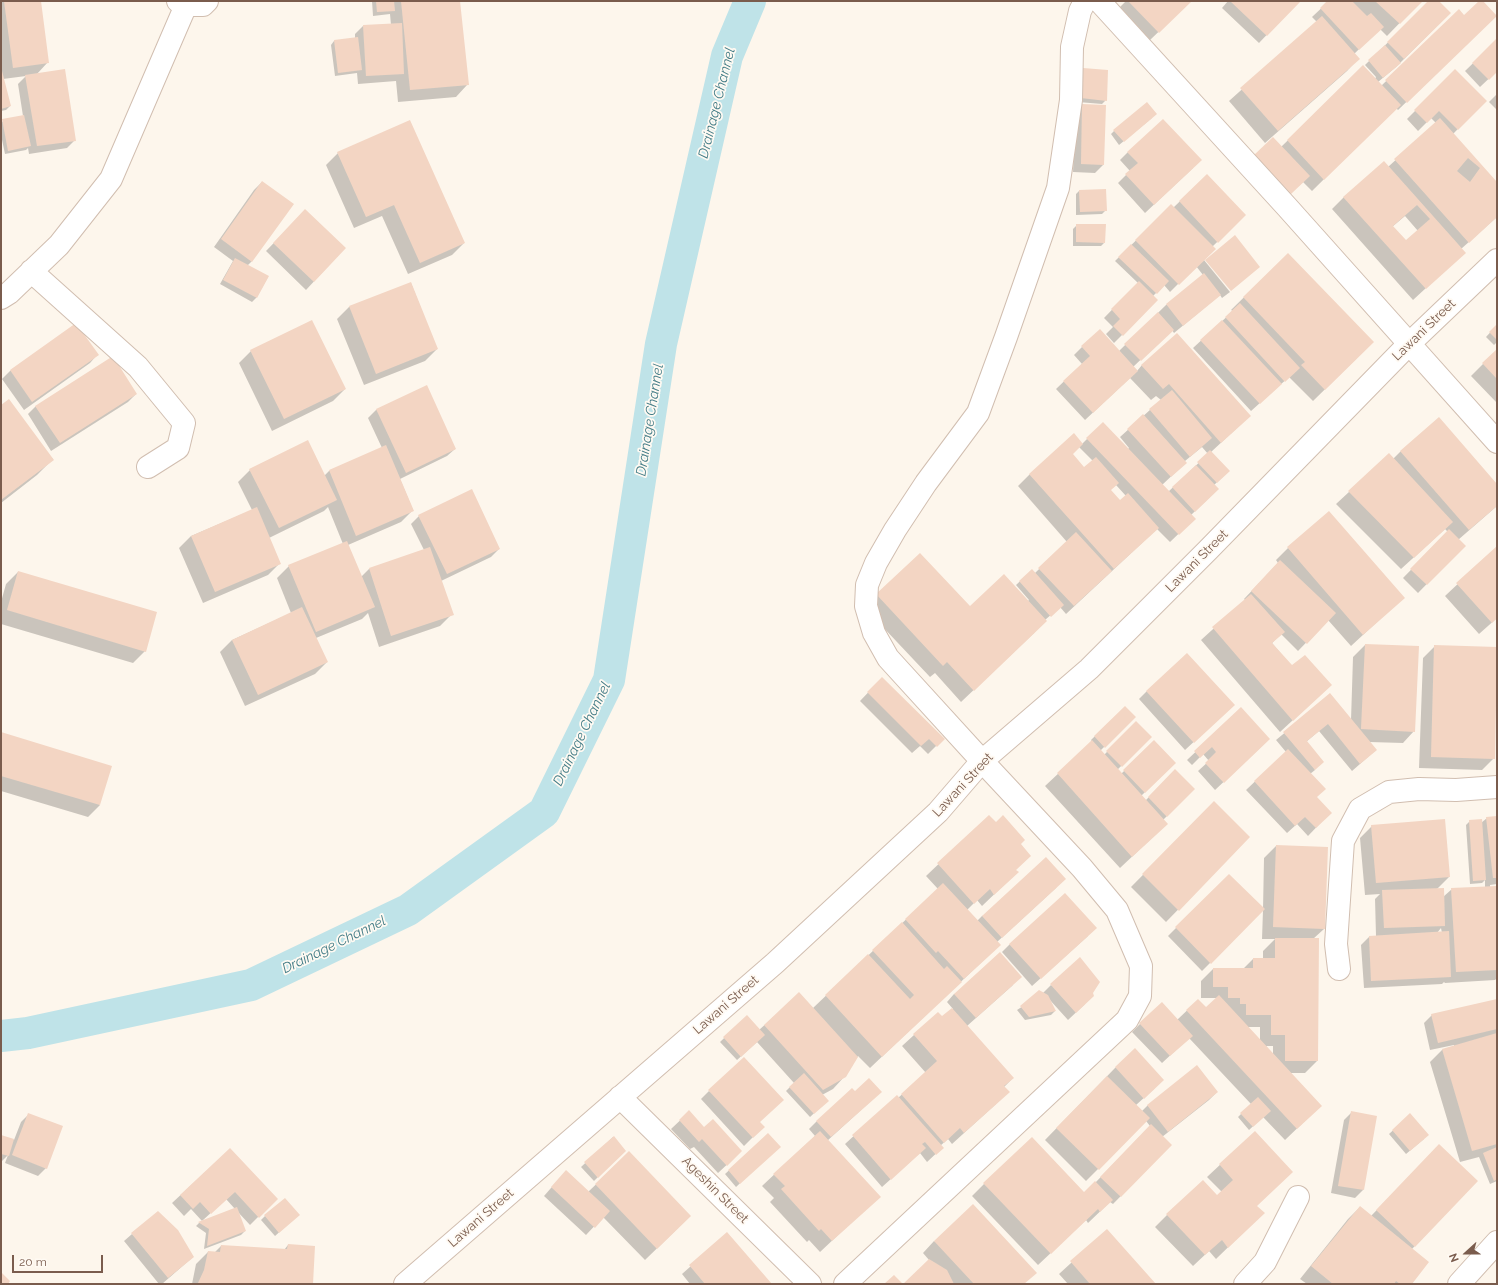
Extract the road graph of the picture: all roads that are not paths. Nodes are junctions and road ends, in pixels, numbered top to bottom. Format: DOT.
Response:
graph roads {
  1 [pos="207,1"];
  2 [pos="1085,1"];
  3 [pos="1098,1"];
  4 [pos="182,3"];
  5 [pos="1497,260"];
  6 [pos="31,271"];
  7 [pos="1,298"];
  8 [pos="1410,343"];
  9 [pos="1497,442"];
  10 [pos="148,467"];
  11 [pos="982,761"];
  12 [pos="1497,787"];
  13 [pos="1338,969"];
  14 [pos="620,1097"];
  15 [pos="1298,1197"];
  16 [pos="1497,1242"];
  17 [pos="405,1284"];
  18 [pos="810,1284"];
  19 [pos="845,1284"];
  20 [pos="1245,1284"];
  21 [pos="1459,1284"];
  1 -- 4 [label="street"];
  2 -- 11 [label="street"];
  3 -- 8 [label="street"];
  4 -- 6 [label="street"];
  5 -- 8 [label="street, Lawani Street"];
  6 -- 7 [label="street"];
  6 -- 10 [label="street"];
  8 -- 9 [label="street"];
  8 -- 11 [label="street, Lawani Street"];
  11 -- 14 [label="street, Lawani Street"];
  11 -- 19 [label="street"];
  12 -- 13 [label="street"];
  14 -- 17 [label="street, Lawani Street"];
  14 -- 18 [label="street, Ageshin Street"];
  15 -- 20 [label="street"];
  16 -- 21 [label="street"];
}
